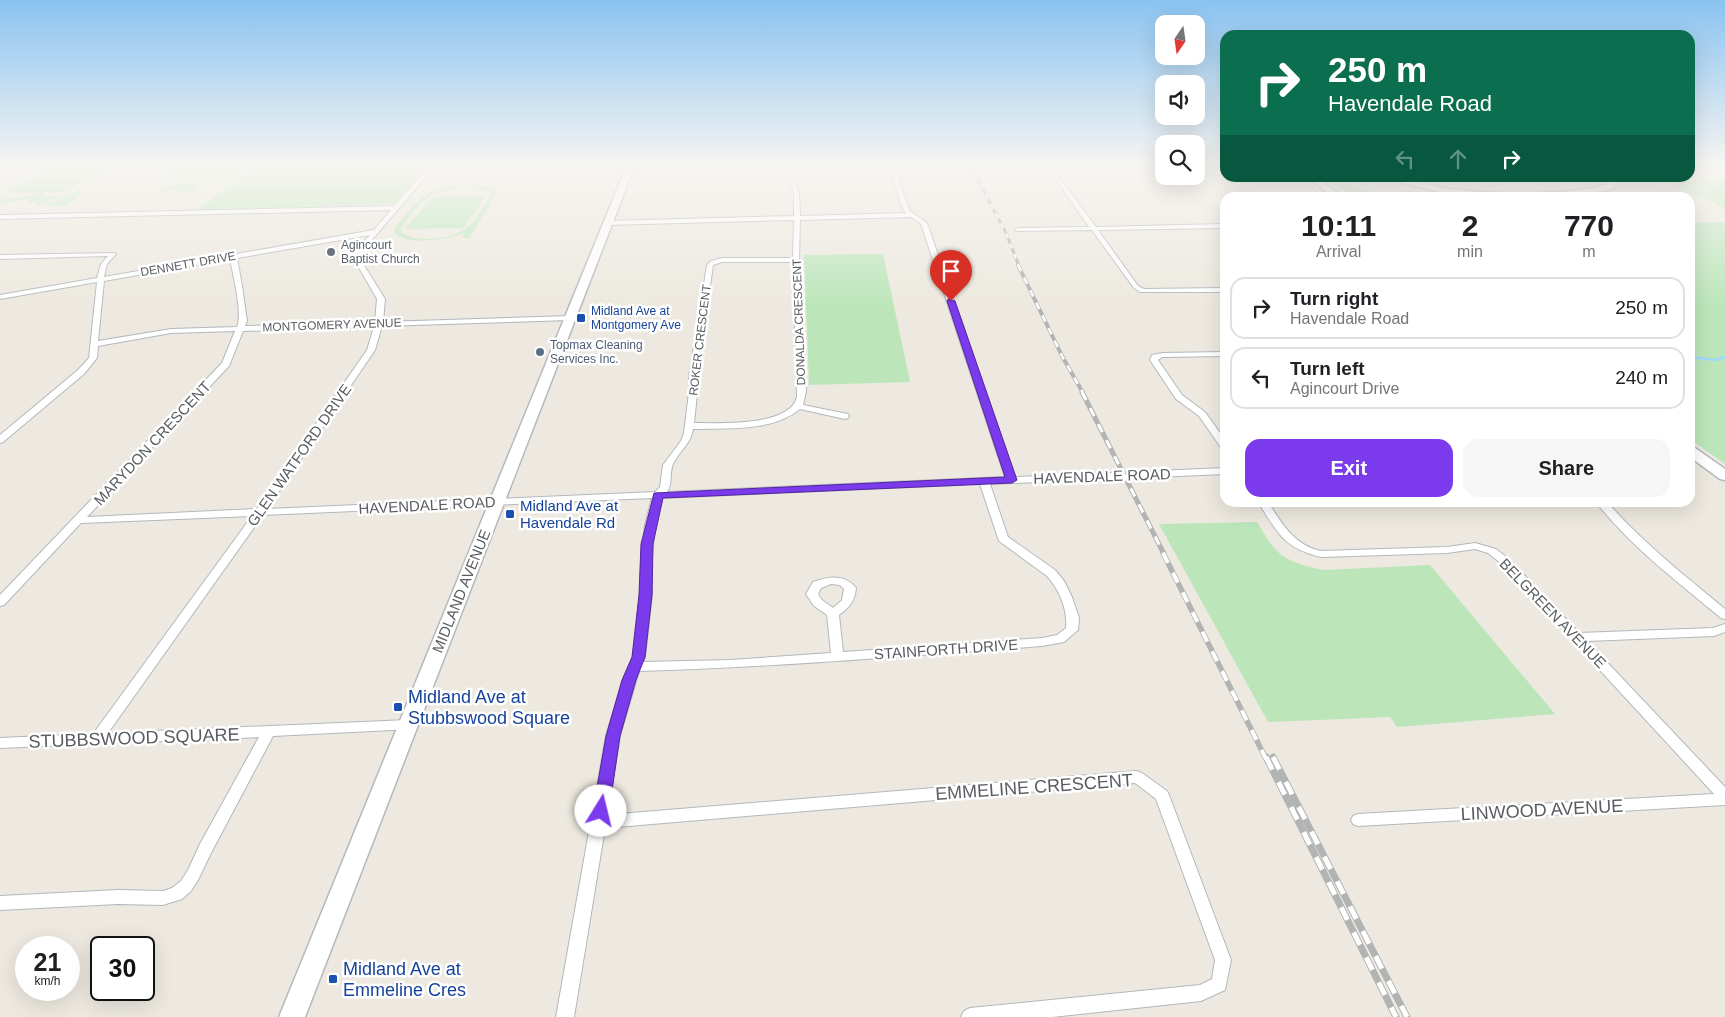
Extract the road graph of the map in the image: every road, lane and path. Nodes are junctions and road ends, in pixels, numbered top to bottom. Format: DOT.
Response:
graph roads {
  1 [pos="200,212"];
  2 [pos="393,212"];
  3 [pos="612,212"];
  4 [pos="797,212"];
  5 [pos="910,212"];
  6 [pos="1084,212"];
  7 [pos="913,215"];
  8 [pos="0,217"];
  9 [pos="797,218"];
  10 [pos="608,223"];
  11 [pos="1220,226"];
  12 [pos="1096,229"];
  13 [pos="1018,230"];
  14 [pos="375,232"];
  15 [pos="233,256"];
  16 [pos="0,257"];
  17 [pos="796,260"];
  18 [pos="101,280"];
  19 [pos="1220,290"];
  20 [pos="0,297"];
  21 [pos="570,318"];
  22 [pos="379,323"];
  23 [pos="242,328"];
  24 [pos="95,344"];
  25 [pos="1220,354"];
  26 [pos="798,406"];
  27 [pos="845,416"];
  28 [pos="689,426"];
  29 [pos="0,440"];
  30 [pos="1220,440"];
  31 [pos="1695,454"];
  32 [pos="1220,471"];
  33 [pos="1725,476"];
  34 [pos="1012,480"];
  35 [pos="984,481"];
  36 [pos="658,495"];
  37 [pos="498,501"];
  38 [pos="1266,507"];
  39 [pos="1605,507"];
  40 [pos="260,512"];
  41 [pos="79,520"];
  42 [pos="0,602"];
  43 [pos="833,613"];
  44 [pos="1725,615"];
  45 [pos="1725,628"];
  46 [pos="1576,637"];
  47 [pos="838,657"];
  48 [pos="635,667"];
  49 [pos="408,725"];
  50 [pos="269,731"];
  51 [pos="96,739"];
  52 [pos="0,743"];
  53 [pos="1725,797"];
  54 [pos="1358,820"];
  55 [pos="599,822"];
  56 [pos="0,903"];
  57 [pos="292,1017"];
  58 [pos="565,1017"];
  59 [pos="970,1017"];
  1 -- 8 [label="street"];
  2 -- 14 [label="street, GLEN WATFORD DRIVE"];
  3 -- 10 [label="main road, MIDLAND AVENUE"];
  4 -- 9 [label="street, DONALDA CRESCENT"];
  5 -- 7 [label="street"];
  6 -- 12 [label="street"];
  7 -- 9 [label="street"];
  7 -- 34 [label="street"];
  9 -- 10 [label="street"];
  9 -- 17 [label="street, DONALDA CRESCENT"];
  10 -- 21 [label="main road, MIDLAND AVENUE"];
  11 -- 12 [label="street"];
  12 -- 13 [label="street"];
  12 -- 19 [label="street"];
  14 -- 15 [label="street, DENNETT DRIVE"];
  14 -- 22 [label="street, GLEN WATFORD DRIVE"];
  15 -- 18 [label="street, DENNETT DRIVE"];
  15 -- 23 [label="street, MARYDON CRESCENT"];
  16 -- 18 [label="street"];
  17 -- 26 [label="street, DONALDA CRESCENT"];
  17 -- 28 [label="street, ROKER CRESCENT"];
  18 -- 20 [label="street, DENNETT DRIVE"];
  18 -- 24 [label="street"];
  21 -- 22 [label="street, MONTGOMERY AVENUE"];
  21 -- 37 [label="main road, MIDLAND AVENUE"];
  22 -- 23 [label="street, MONTGOMERY AVENUE"];
  22 -- 40 [label="street, GLEN WATFORD DRIVE"];
  23 -- 24 [label="street, MONTGOMERY AVENUE"];
  23 -- 41 [label="street, MARYDON CRESCENT"];
  24 -- 29 [label="street"];
  25 -- 30 [label="street"];
  26 -- 27 [label="street"];
  26 -- 28 [label="street, DONALDA CRESCENT"];
  28 -- 36 [label="street, ROKER CRESCENT"];
  31 -- 33 [label="main road"];
  32 -- 34 [label="street, HAVENDALE ROAD"];
  34 -- 35 [label="street, HAVENDALE ROAD"];
  35 -- 36 [label="street, HAVENDALE ROAD"];
  35 -- 47 [label="street, STAINFORTH DRIVE"];
  36 -- 37 [label="street, HAVENDALE ROAD"];
  36 -- 48 [label="street, ROKER CRESCENT"];
  37 -- 40 [label="street, HAVENDALE ROAD"];
  37 -- 49 [label="main road, MIDLAND AVENUE"];
  38 -- 46 [label="street, BELGREEN AVENUE"];
  39 -- 44 [label="street"];
  40 -- 41 [label="street, HAVENDALE ROAD"];
  40 -- 51 [label="street, GLEN WATFORD DRIVE"];
  41 -- 42 [label="street, MARYDON CRESCENT"];
  43 -- 47 [label="street"];
  45 -- 46 [label="street"];
  46 -- 53 [label="street, BELGREEN AVENUE"];
  47 -- 48 [label="street, STAINFORTH DRIVE"];
  48 -- 55 [label="street, ROKER CRESCENT"];
  49 -- 50 [label="street, STUBBSWOOD SQUARE"];
  49 -- 57 [label="main road, MIDLAND AVENUE"];
  50 -- 51 [label="street, STUBBSWOOD SQUARE"];
  50 -- 56 [label="street, STUBBSWOOD SQUARE"];
  51 -- 52 [label="street, STUBBSWOOD SQUARE"];
  53 -- 54 [label="street, LINWOOD AVENUE"];
  55 -- 58 [label="street, ROKER CRESCENT"];
  55 -- 59 [label="street, EMMELINE CRESCENT"];
}
